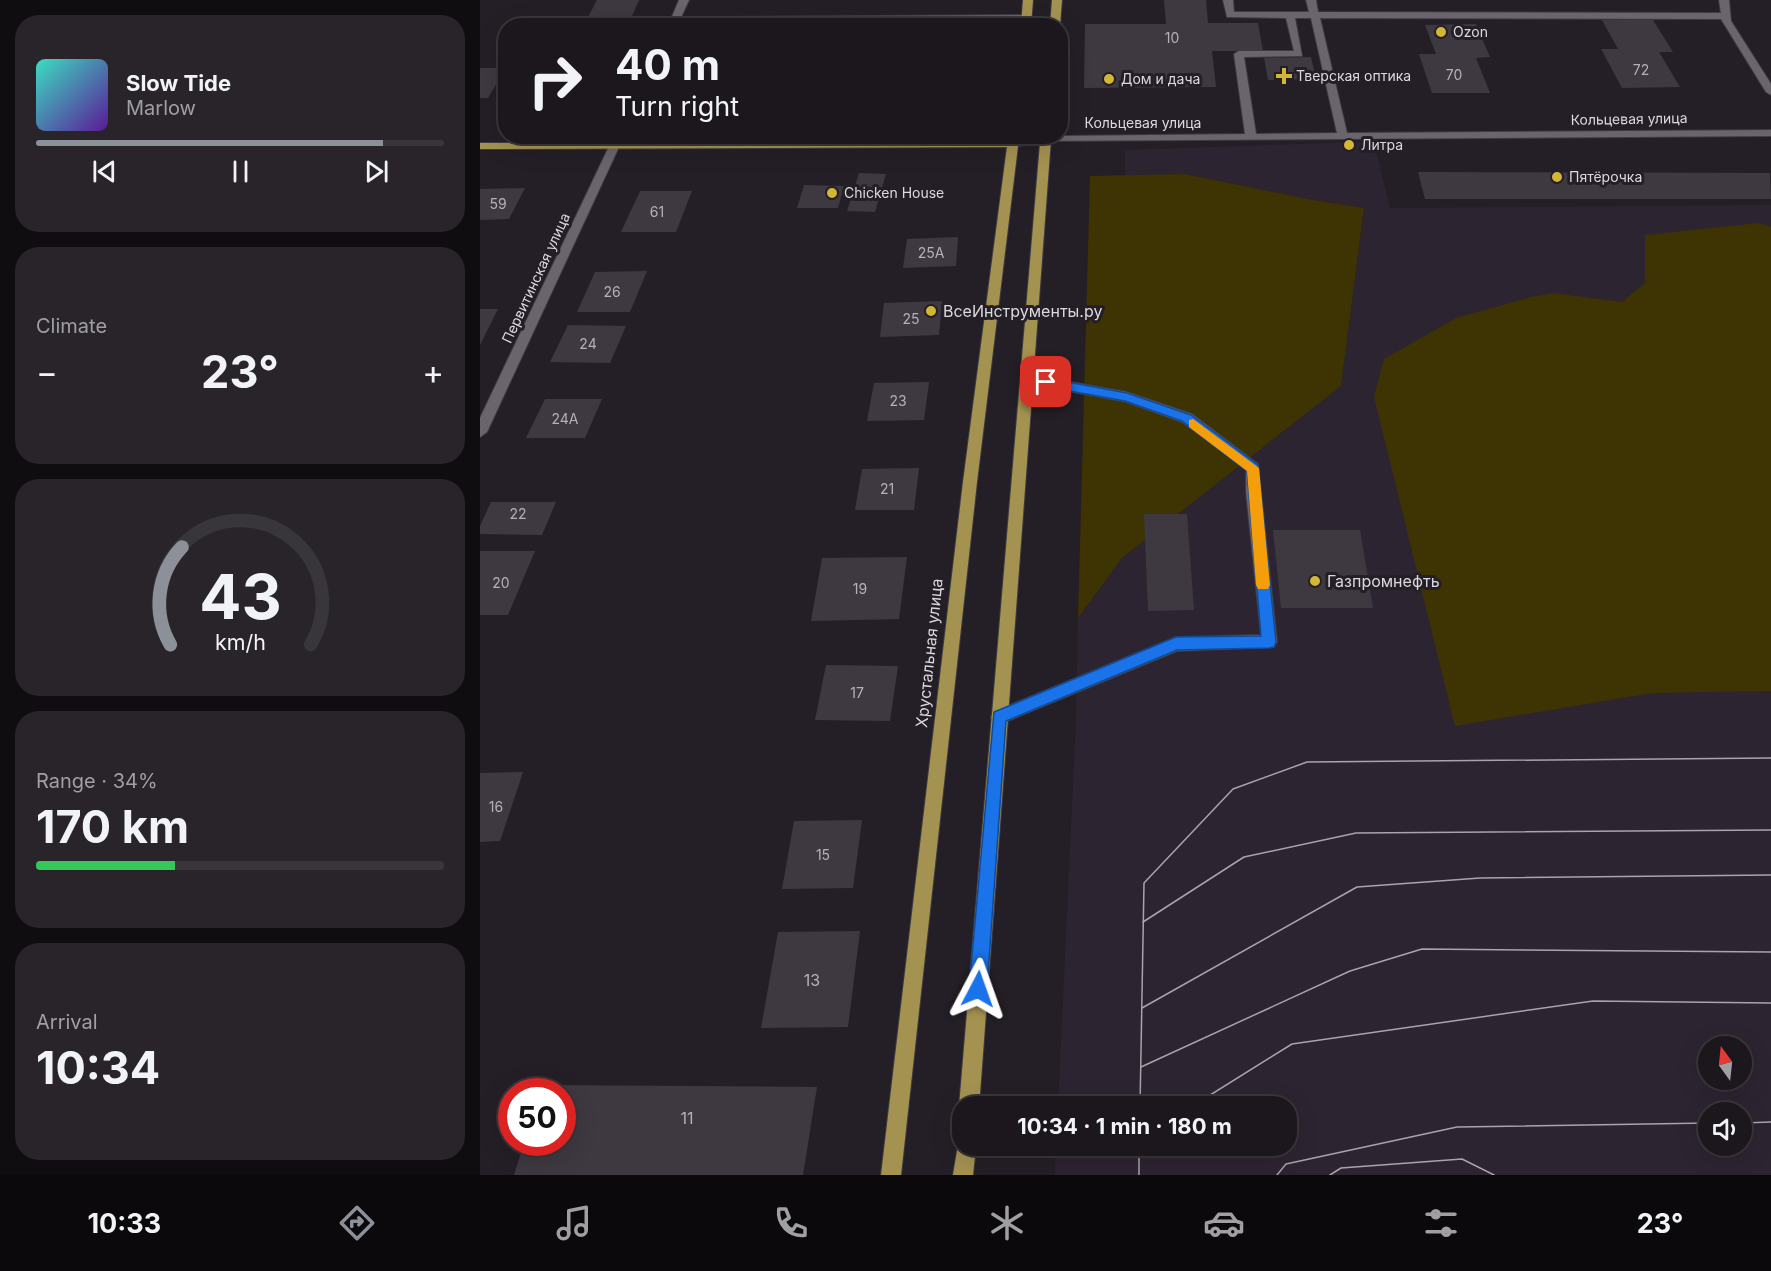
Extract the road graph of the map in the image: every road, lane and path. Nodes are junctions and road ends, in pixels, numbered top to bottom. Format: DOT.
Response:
graph roads {
  1 [pos="684,0"];
  2 [pos="1028,0"];
  3 [pos="1057,0"];
  4 [pos="1228,0"];
  5 [pos="1311,0"];
  6 [pos="1724,0"];
  7 [pos="1290,14"];
  8 [pos="1315,14"];
  9 [pos="1725,16"];
  10 [pos="676,18"];
  11 [pos="1026,18"];
  12 [pos="1056,18"];
  13 [pos="1771,92"];
  14 [pos="1771,133"];
  15 [pos="1251,137"];
  16 [pos="1343,137"];
  17 [pos="1068,138"];
  18 [pos="535,144"];
  19 [pos="616,144"];
  20 [pos="1012,144"];
  21 [pos="1046,144"];
  22 [pos="480,146"];
  23 [pos="1026,379"];
  24 [pos="480,432"];
  25 [pos="999,717"];
  26 [pos="970,1096"];
  27 [pos="965,1156"];
  28 [pos="891,1175"];
  29 [pos="963,1175"];
  1 -- 10 [label="street"];
  2 -- 11 [label="main road"];
  3 -- 12 [label="main road"];
  4 -- 7 [label="street"];
  5 -- 8 [label="street"];
  6 -- 9 [label="street"];
  7 -- 8 [label="street"];
  7 -- 15 [label="street"];
  8 -- 9 [label="street"];
  8 -- 16 [label="street"];
  9 -- 13 [label="street"];
  14 -- 16 [label="street, Кольцевая улица"];
  15 -- 16 [label="street, Кольцевая улица"];
  15 -- 17 [label="street, Кольцевая улица"];
  18 -- 22 [label="main road, Кольцевая улица"];
  19 -- 24 [label="street, Первитинская улица"];
  20 -- 28 [label="main road, Хрустальная улица"];
  21 -- 23 [label="main road"];
  23 -- 25 [label="main road"];
  23 -- 25 [label="street"];
  25 -- 26 [label="main road"];
  27 -- 29 [label="main road"];
}
